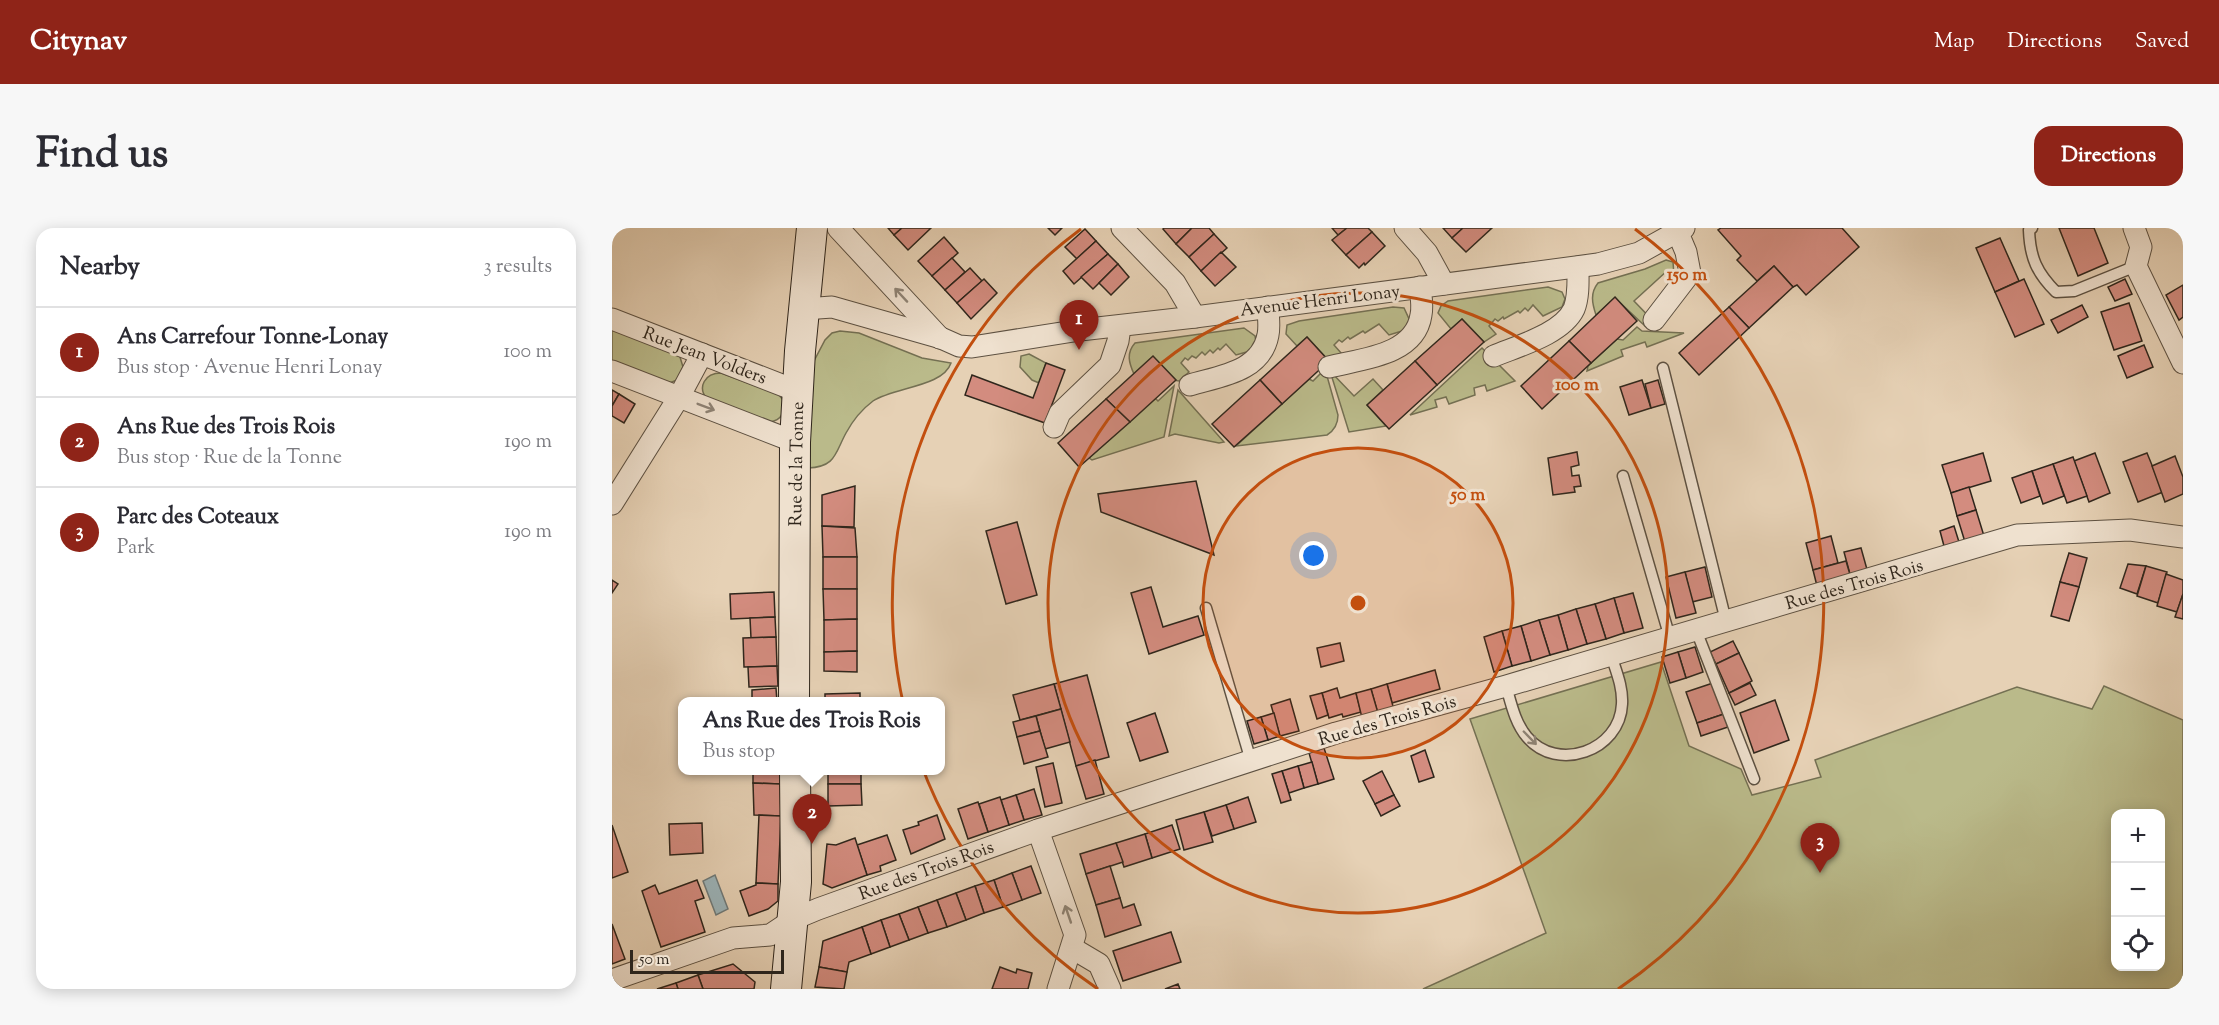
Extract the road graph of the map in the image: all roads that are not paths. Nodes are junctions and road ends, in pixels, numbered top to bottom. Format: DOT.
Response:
graph roads {
  1 [pos="812,228"];
  2 [pos="838,228"];
  3 [pos="1122,228"];
  4 [pos="1405,228"];
  5 [pos="2032,228"];
  6 [pos="2134,228"];
  7 [pos="1681,231"];
  8 [pos="2136,266"];
  9 [pos="1578,267"];
  10 [pos="1444,284"];
  11 [pos="1420,287"];
  12 [pos="1268,307"];
  13 [pos="804,309"];
  14 [pos="1196,317"];
  15 [pos="612,319"];
  16 [pos="1654,320"];
  17 [pos="1119,327"];
  18 [pos="941,338"];
  19 [pos="702,354"];
  20 [pos="1494,356"];
  21 [pos="2183,363"];
  22 [pos="1329,367"];
  23 [pos="1663,368"];
  24 [pos="612,371"];
  25 [pos="1190,385"];
  26 [pos="797,391"];
  27 [pos="679,397"];
  28 [pos="1054,427"];
  29 [pos="795,442"];
  30 [pos="1623,476"];
  31 [pos="612,504"];
  32 [pos="2182,536"];
  33 [pos="1206,608"];
  34 [pos="1726,621"];
  35 [pos="1696,630"];
  36 [pos="1670,638"];
  37 [pos="1611,655"];
  38 [pos="1506,686"];
  39 [pos="794,697"];
  40 [pos="1251,761"];
  41 [pos="795,775"];
  42 [pos="1754,779"];
  43 [pos="1038,830"];
  44 [pos="794,919"];
  45 [pos="1072,948"];
  46 [pos="612,980"];
  47 [pos="786,989"];
  48 [pos="1058,989"];
  49 [pos="1110,989"];
  1 -- 13 [label="street, Rue de la Tonne"];
  18 -- 2 [label="street, Avenue Henri Lonay, one-way"];
  3 -- 14 [label="street"];
  4 -- 10 [label="street"];
  5 -- 8 [label="lane"];
  6 -- 8 [label="street"];
  7 -- 9 [label="street, Avenue Henri Lonay"];
  7 -- 16 [label="street"];
  8 -- 21 [label="street"];
  9 -- 10 [label="street, Avenue Henri Lonay"];
  9 -- 20 [label="street"];
  10 -- 11 [label="street, Avenue Henri Lonay"];
  11 -- 12 [label="street, Avenue Henri Lonay"];
  11 -- 22 [label="street"];
  12 -- 14 [label="street, Avenue Henri Lonay"];
  12 -- 25 [label="street"];
  13 -- 18 [label="street, Avenue Henri Lonay"];
  13 -- 26 [label="street, Rue de la Tonne"];
  14 -- 17 [label="street, Avenue Henri Lonay"];
  15 -- 19 [label="street, Rue Jean Volders"];
  17 -- 18 [label="street, Avenue Henri Lonay"];
  17 -- 28 [label="street"];
  19 -- 26 [label="street, Rue Jean Volders"];
  19 -- 27 [label="street"];
  23 -- 34 [label="lane"];
  24 -- 27 [label="street"];
  26 -- 29 [label="street, Rue de la Tonne"];
  27 -- 29 [label="street, one-way"];
  27 -- 31 [label="street"];
  29 -- 39 [label="street, Rue de la Tonne"];
  30 -- 36 [label="lane"];
  32 -- 34 [label="street, Rue des Trois Rois"];
  33 -- 40 [label="lane"];
  34 -- 35 [label="street, Rue des Trois Rois"];
  35 -- 36 [label="street, Rue des Trois Rois"];
  35 -- 42 [label="lane"];
  36 -- 37 [label="street, Rue des Trois Rois"];
  37 -- 38 [label="street, Rue des Trois Rois"];
  38 -- 37 [label="lane, one-way"];
  38 -- 40 [label="street, Rue des Trois Rois"];
  40 -- 43 [label="street, Rue des Trois Rois"];
  41 -- 44 [label="street"];
  43 -- 44 [label="street, Rue des Trois Rois"];
  45 -- 43 [label="street, one-way"];
  44 -- 46 [label="street, Rue des Trois Rois"];
  44 -- 47 [label="street"];
  45 -- 48 [label="street"];
  45 -- 49 [label="street"];
}
